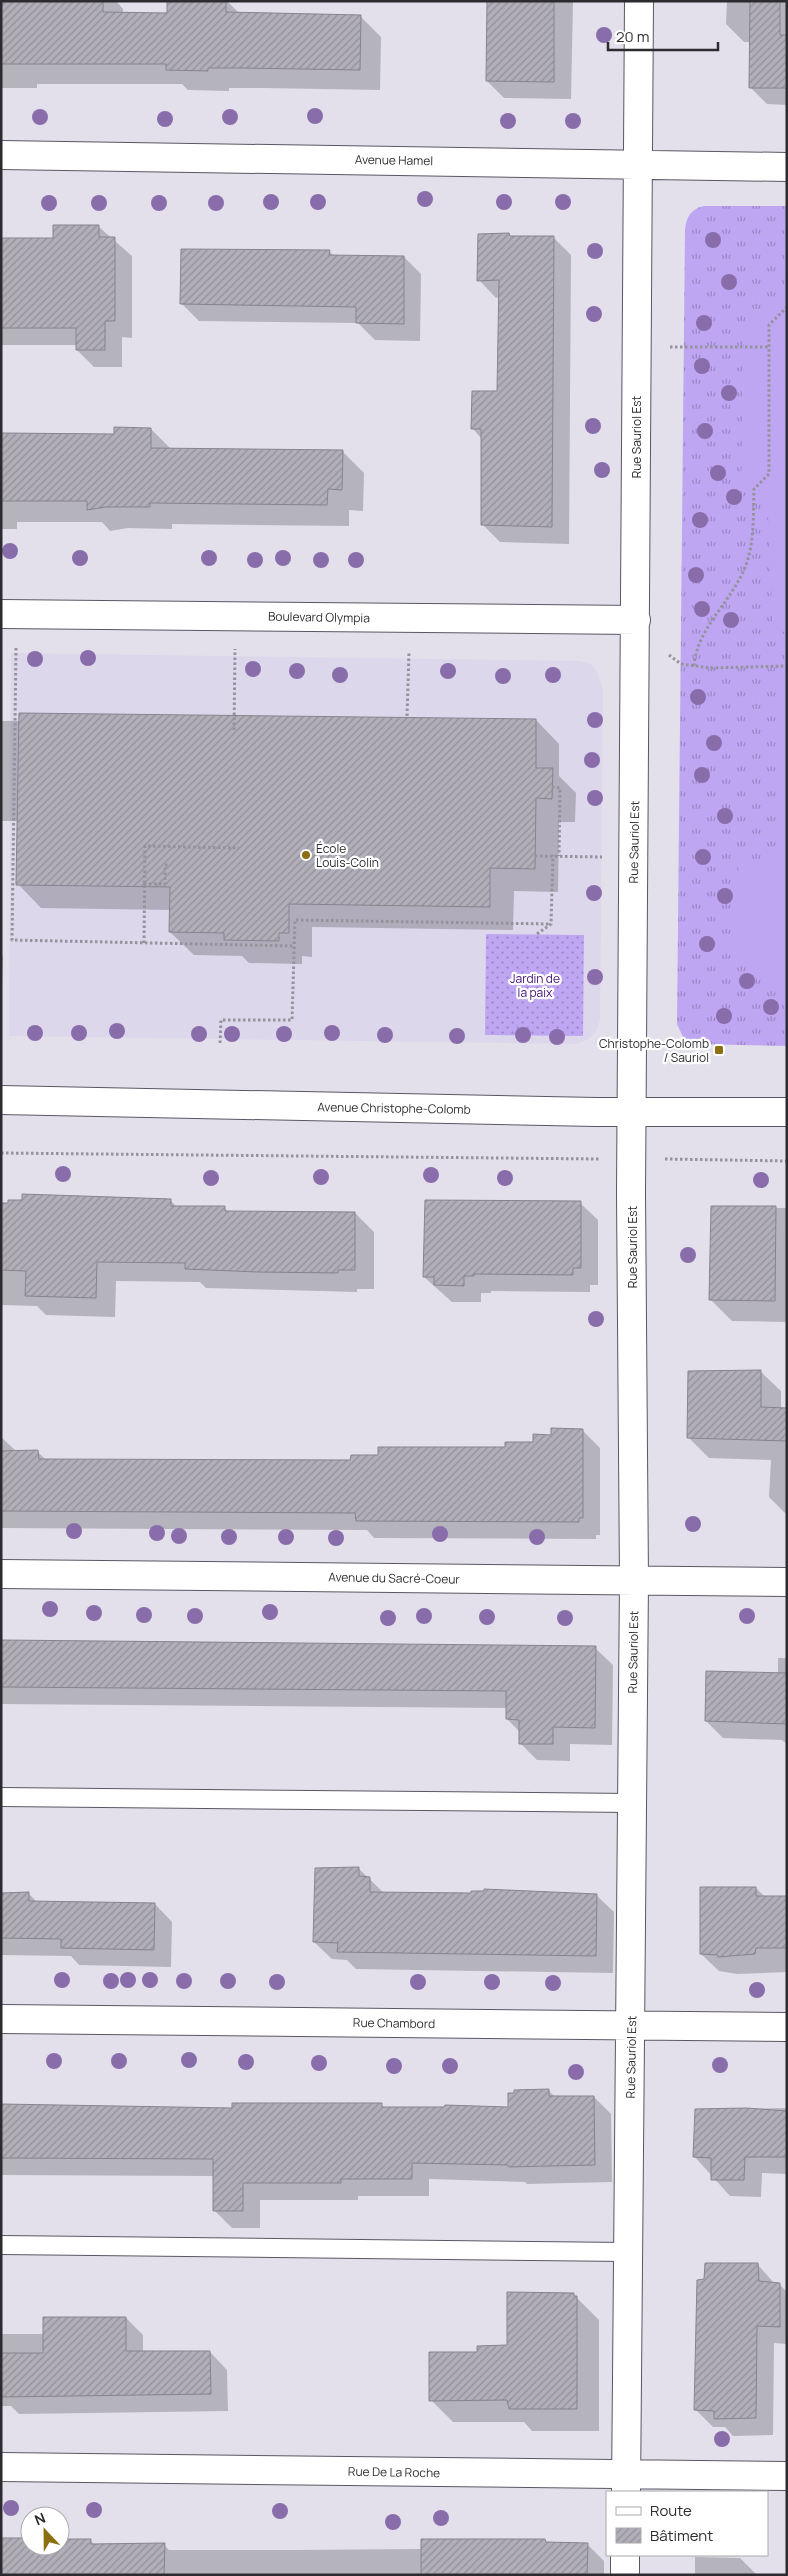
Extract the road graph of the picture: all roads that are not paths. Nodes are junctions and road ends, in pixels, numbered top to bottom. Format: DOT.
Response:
graph roads {
  1 [pos="639,1"];
  2 [pos="1,155"];
  3 [pos="639,163"];
  4 [pos="787,167"];
  5 [pos="1,614"];
  6 [pos="636,620"];
  7 [pos="1,1100"];
  8 [pos="632,1112"];
  9 [pos="787,1112"];
  10 [pos="1,1574"];
  11 [pos="634,1580"];
  12 [pos="787,1582"];
  13 [pos="1,1797"];
  14 [pos="631,1803"];
  15 [pos="1,2019"];
  16 [pos="632,2025"];
  17 [pos="787,2027"];
  18 [pos="1,2245"];
  19 [pos="627,2252"];
  20 [pos="1,2467"];
  21 [pos="787,2476"];
  22 [pos="626,2484"];
  23 [pos="625,2556"];
  24 [pos="624,2575"];
  1 -- 3 [label="street, Rue Sauriol Est"];
  2 -- 3 [label="street, Avenue Hamel"];
  3 -- 4 [label="street, Avenue Hamel"];
  3 -- 6 [label="street, Rue Sauriol Est"];
  5 -- 6 [label="street, Boulevard Olympia"];
  6 -- 8 [label="street, Rue Sauriol Est"];
  7 -- 8 [label="street, Avenue Christophe-Colomb"];
  8 -- 9 [label="street, Avenue Christophe-Colomb"];
  8 -- 11 [label="street, Rue Sauriol Est"];
  10 -- 11 [label="street, Avenue du Sacré-Coeur"];
  11 -- 12 [label="street, Avenue du Sacré-Coeur"];
  11 -- 14 [label="street, Rue Sauriol Est"];
  13 -- 14 [label="lane"];
  14 -- 16 [label="street, Rue Sauriol Est"];
  15 -- 16 [label="street, Rue Chambord"];
  16 -- 17 [label="street, Rue Chambord"];
  16 -- 19 [label="street, Rue Sauriol Est"];
  18 -- 19 [label="lane"];
  19 -- 22 [label="street, Rue Sauriol Est"];
  20 -- 22 [label="street, Rue De La Roche"];
  21 -- 22 [label="street, Rue De La Roche"];
  23 -- 24 [label="street"];
}
